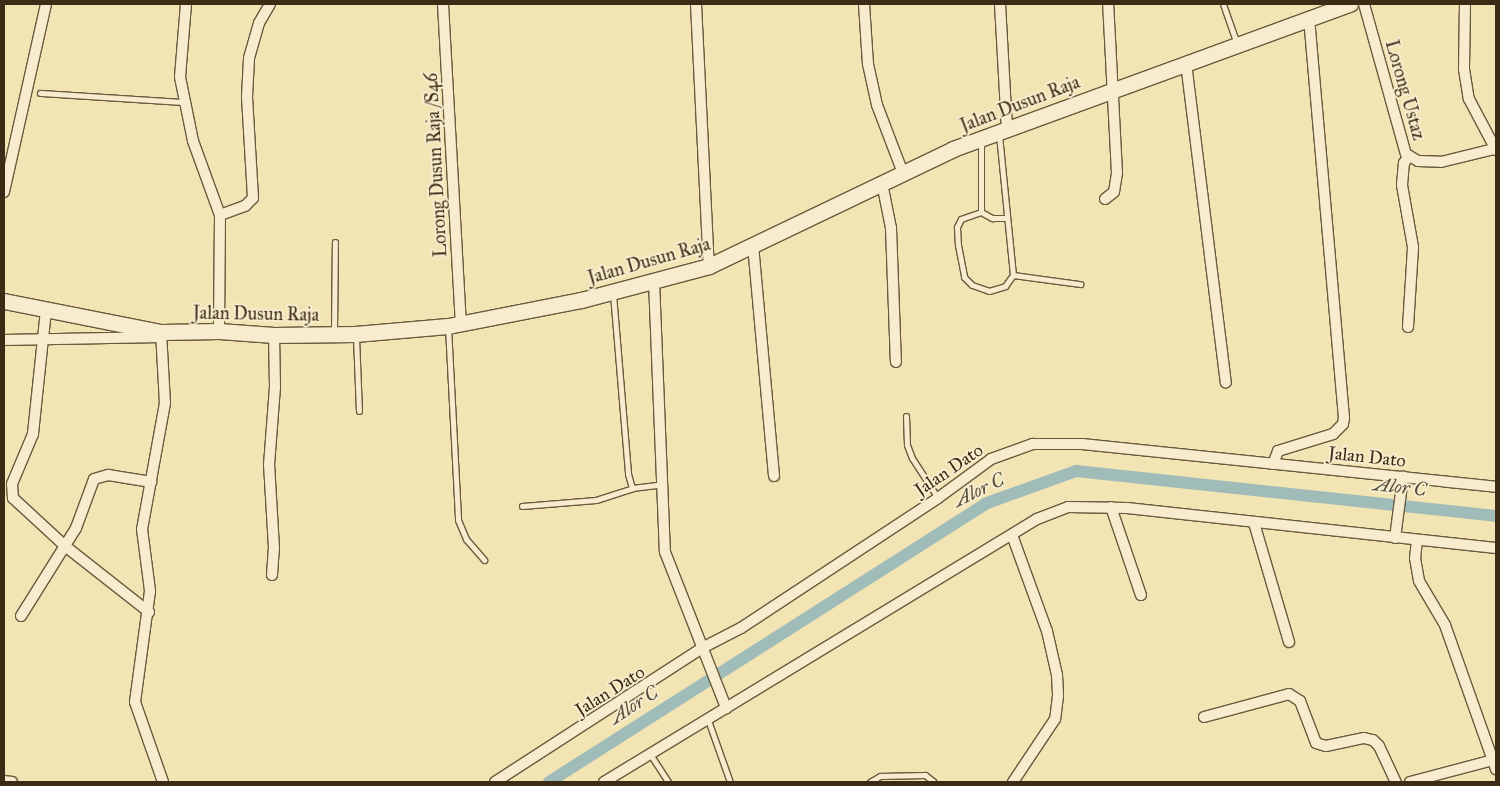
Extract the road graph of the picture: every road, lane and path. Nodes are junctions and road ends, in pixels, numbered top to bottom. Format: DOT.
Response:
graph roads {
  1 [pos="46,4"];
  2 [pos="186,4"];
  3 [pos="270,4"];
  4 [pos="443,4"];
  5 [pos="696,4"];
  6 [pos="864,4"];
  7 [pos="1000,4"];
  8 [pos="1108,4"];
  9 [pos="1223,4"];
  10 [pos="1350,4"];
  11 [pos="1364,4"];
  12 [pos="1465,4"];
  13 [pos="1309,18"];
  14 [pos="1237,45"];
  15 [pos="1186,63"];
  16 [pos="1111,90"];
  17 [pos="40,93"];
  18 [pos="184,102"];
  19 [pos="1003,129"];
  20 [pos="981,138"];
  21 [pos="1495,150"];
  22 [pos="1409,156"];
  23 [pos="903,173"];
  24 [pos="882,183"];
  25 [pos="4,192"];
  26 [pos="1105,199"];
  27 [pos="981,212"];
  28 [pos="220,215"];
  29 [pos="1007,218"];
  30 [pos="336,242"];
  31 [pos="753,245"];
  32 [pos="709,266"];
  33 [pos="1013,275"];
  34 [pos="654,281"];
  35 [pos="1080,284"];
  36 [pos="613,292"];
  37 [pos="4,301"];
  38 [pos="46,310"];
  39 [pos="455,325"];
  40 [pos="1408,327"];
  41 [pos="219,331"];
  42 [pos="334,334"];
  43 [pos="355,334"];
  44 [pos="162,335"];
  45 [pos="274,335"];
  46 [pos="43,339"];
  47 [pos="4,340"];
  48 [pos="896,362"];
  49 [pos="1226,383"];
  50 [pos="359,411"];
  51 [pos="906,416"];
  52 [pos="1273,464"];
  53 [pos="774,476"];
  54 [pos="1403,478"];
  55 [pos="151,482"];
  56 [pos="663,484"];
  57 [pos="1496,487"];
  58 [pos="632,488"];
  59 [pos="938,498"];
  60 [pos="522,506"];
  61 [pos="1111,507"];
  62 [pos="1254,523"];
  63 [pos="1396,535"];
  64 [pos="1012,536"];
  65 [pos="1417,540"];
  66 [pos="65,546"];
  67 [pos="1496,548"];
  68 [pos="484,560"];
  69 [pos="272,575"];
  70 [pos="1141,595"];
  71 [pos="149,612"];
  72 [pos="21,616"];
  73 [pos="1289,642"];
  74 [pos="704,649"];
  75 [pos="725,705"];
  76 [pos="1204,717"];
  77 [pos="708,720"];
  78 [pos="650,754"];
  79 [pos="1495,764"];
  80 [pos="4,781"];
  81 [pos="12,782"];
  82 [pos="163,782"];
  83 [pos="494,782"];
  84 [pos="604,782"];
  85 [pos="668,782"];
  86 [pos="730,782"];
  87 [pos="870,782"];
  88 [pos="934,782"];
  89 [pos="1013,782"];
  90 [pos="1396,782"];
  91 [pos="1410,782"];
  1 -- 25 [label="street"];
  2 -- 18 [label="street"];
  3 -- 28 [label="street"];
  4 -- 39 [label="street, Lorong Dusun Raja /S46"];
  5 -- 32 [label="street"];
  6 -- 23 [label="street"];
  7 -- 19 [label="street"];
  8 -- 16 [label="street"];
  9 -- 14 [label="lane"];
  10 -- 13 [label="main road, Jalan Dusun Raja"];
  11 -- 22 [label="street, Lorong Ustaz"];
  12 -- 21 [label="street"];
  13 -- 14 [label="main road, Jalan Dusun Raja"];
  13 -- 52 [label="street"];
  14 -- 15 [label="main road, Jalan Dusun Raja"];
  15 -- 16 [label="main road, Jalan Dusun Raja"];
  15 -- 49 [label="street"];
  16 -- 19 [label="main road, Jalan Dusun Raja"];
  16 -- 26 [label="street"];
  17 -- 18 [label="lane"];
  18 -- 28 [label="street"];
  19 -- 20 [label="main road, Jalan Dusun Raja"];
  19 -- 29 [label="lane"];
  20 -- 23 [label="main road, Jalan Dusun Raja"];
  20 -- 27 [label="lane"];
  21 -- 22 [label="street, Lorong Ustaz"];
  22 -- 40 [label="street"];
  23 -- 24 [label="main road, Jalan Dusun Raja"];
  24 -- 31 [label="main road, Jalan Dusun Raja"];
  24 -- 48 [label="street"];
  27 -- 29 [label="lane"];
  27 -- 33 [label="lane"];
  28 -- 41 [label="street"];
  29 -- 33 [label="lane"];
  30 -- 42 [label="lane"];
  31 -- 32 [label="main road, Jalan Dusun Raja"];
  31 -- 53 [label="street"];
  32 -- 34 [label="main road, Jalan Dusun Raja"];
  33 -- 35 [label="lane"];
  34 -- 36 [label="main road, Jalan Dusun Raja"];
  34 -- 56 [label="street"];
  36 -- 39 [label="main road, Jalan Dusun Raja"];
  36 -- 58 [label="lane"];
  37 -- 38 [label="main road, Jalan Dusun Raja"];
  38 -- 44 [label="main road, Jalan Dusun Raja"];
  38 -- 46 [label="street"];
  39 -- 43 [label="main road, Jalan Dusun Raja"];
  39 -- 68 [label="lane"];
  41 -- 44 [label="main road, Jalan Dusun Raja"];
  41 -- 45 [label="main road, Jalan Dusun Raja"];
  42 -- 43 [label="main road, Jalan Dusun Raja"];
  42 -- 45 [label="main road, Jalan Dusun Raja"];
  43 -- 50 [label="lane"];
  44 -- 46 [label="street"];
  44 -- 55 [label="street"];
  45 -- 69 [label="street"];
  46 -- 47 [label="street"];
  46 -- 66 [label="street"];
  51 -- 59 [label="lane"];
  52 -- 54 [label="street, Jalan Dato"];
  52 -- 59 [label="street, Jalan Dato"];
  54 -- 57 [label="street, Jalan Dato"];
  54 -- 63 [label="street"];
  55 -- 66 [label="street"];
  55 -- 71 [label="street"];
  56 -- 58 [label="lane"];
  56 -- 74 [label="street"];
  58 -- 60 [label="lane"];
  59 -- 74 [label="street, Jalan Dato"];
  61 -- 62 [label="street"];
  61 -- 64 [label="street"];
  61 -- 70 [label="street"];
  62 -- 63 [label="street"];
  62 -- 73 [label="street"];
  63 -- 65 [label="street"];
  64 -- 75 [label="street"];
  64 -- 89 [label="street"];
  65 -- 67 [label="street"];
  65 -- 79 [label="street"];
  66 -- 71 [label="street"];
  66 -- 72 [label="street"];
  71 -- 82 [label="street"];
  74 -- 75 [label="street"];
  74 -- 83 [label="street, Jalan Dato"];
  75 -- 77 [label="street"];
  76 -- 90 [label="street"];
  77 -- 78 [label="street"];
  77 -- 86 [label="lane"];
  78 -- 84 [label="street"];
  78 -- 85 [label="lane"];
  79 -- 91 [label="street"];
  80 -- 81 [label="street"];
  87 -- 88 [label="lane"];
}
